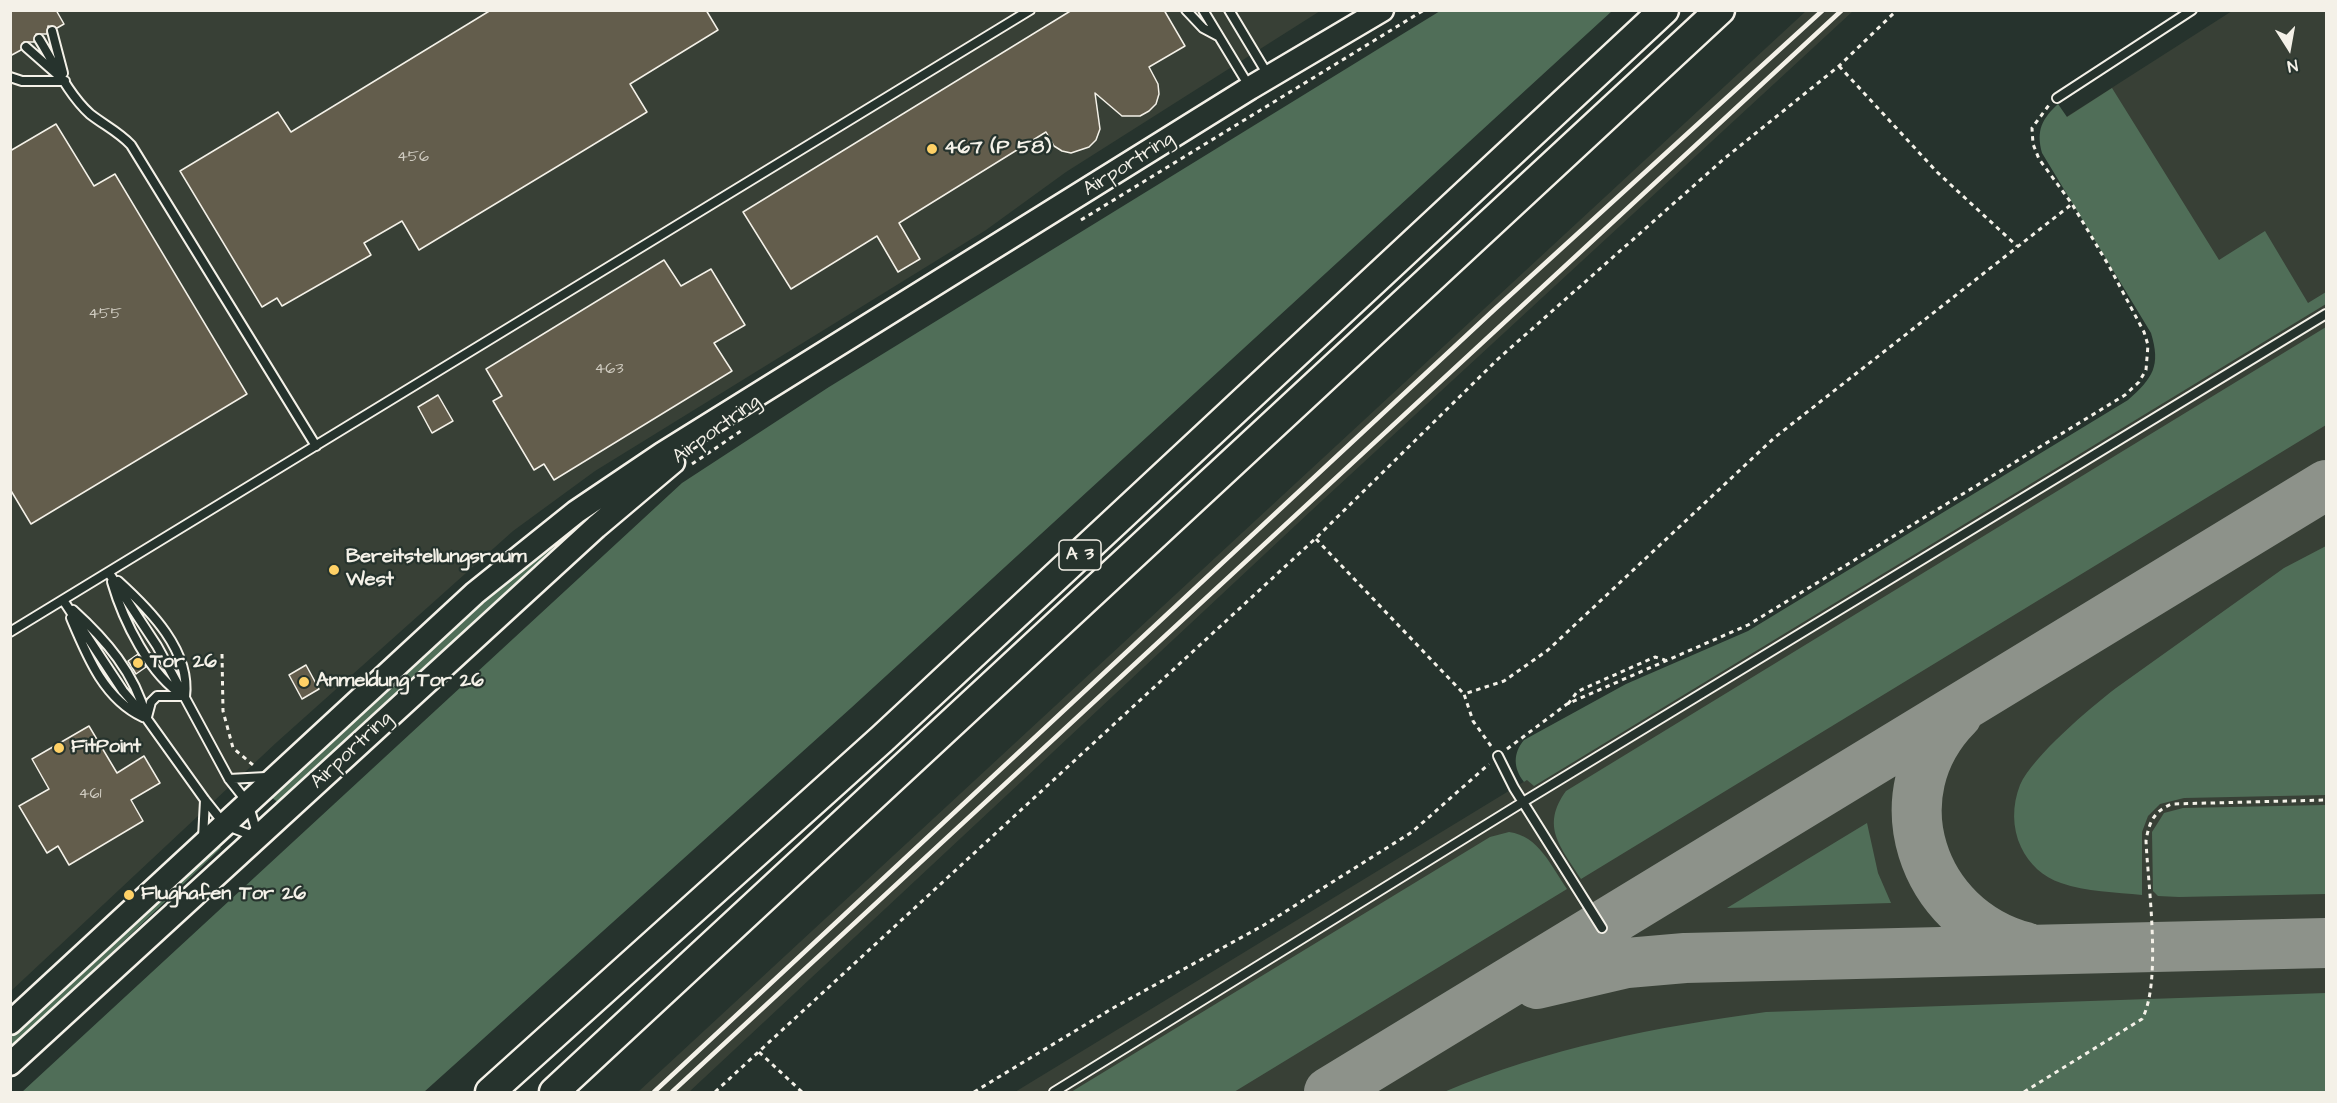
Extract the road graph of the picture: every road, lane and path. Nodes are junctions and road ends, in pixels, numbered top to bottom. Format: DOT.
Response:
graph roads {
  1 [pos="1030,10"];
  2 [pos="1185,10"];
  3 [pos="1203,10"];
  4 [pos="1229,10"];
  5 [pos="1237,10"];
  6 [pos="1382,10"];
  7 [pos="1424,10"];
  8 [pos="1664,10"];
  9 [pos="1720,10"];
  10 [pos="1897,10"];
  11 [pos="2192,10"];
  12 [pos="1238,25"];
  13 [pos="52,31"];
  14 [pos="1220,37"];
  15 [pos="39,39"];
  16 [pos="26,47"];
  17 [pos="1839,66"];
  18 [pos="10,77"];
  19 [pos="65,81"];
  20 [pos="1260,82"];
  21 [pos="2057,98"];
  22 [pos="2072,204"];
  23 [pos="1077,222"];
  24 [pos="2017,246"];
  25 [pos="2326,314"];
  26 [pos="785,380"];
  27 [pos="744,429"];
  28 [pos="316,446"];
  29 [pos="687,468"];
  30 [pos="1316,538"];
  31 [pos="109,573"];
  32 [pos="63,600"];
  33 [pos="10,632"];
  34 [pos="222,654"];
  35 [pos="1667,660"];
  36 [pos="1464,694"];
  37 [pos="185,697"];
  38 [pos="1567,704"];
  39 [pos="147,718"];
  40 [pos="1498,756"];
  41 [pos="257,768"];
  42 [pos="281,773"];
  43 [pos="229,779"];
  44 [pos="205,800"];
  45 [pos="2326,800"];
  46 [pos="1523,802"];
  47 [pos="248,803"];
  48 [pos="225,825"];
  49 [pos="259,838"];
  50 [pos="202,847"];
  51 [pos="1602,928"];
  52 [pos="10,1023"];
  53 [pos="759,1052"];
  54 [pos="10,1064"];
  55 [pos="490,1092"];
  56 [pos="554,1092"];
  57 [pos="715,1092"];
  58 [pos="802,1092"];
  59 [pos="974,1092"];
  60 [pos="1054,1092"];
  61 [pos="2024,1092"];
  1 -- 28 [label="lane"];
  2 -- 14 [label="lane"];
  3 -- 14 [label="lane"];
  4 -- 12 [label="lane"];
  5 -- 12 [label="lane"];
  6 -- 20 [label="street, Airportring"];
  7 -- 23 [label="path"];
  8 -- 55 [label="highway, A 3"];
  9 -- 56 [label="highway, A 3"];
  10 -- 17 [label="path"];
  11 -- 21 [label="lane"];
  12 -- 20 [label="lane"];
  13 -- 19 [label="lane"];
  14 -- 20 [label="lane"];
  15 -- 19 [label="lane"];
  16 -- 19 [label="lane"];
  17 -- 24 [label="path"];
  17 -- 30 [label="path"];
  18 -- 19 [label="lane"];
  19 -- 28 [label="lane"];
  20 -- 26 [label="street, Airportring"];
  21 -- 22 [label="path"];
  22 -- 24 [label="path"];
  22 -- 35 [label="path"];
  24 -- 36 [label="path"];
  25 -- 46 [label="lane"];
  26 -- 42 [label="street, Airportring"];
  26 -- 49 [label="street, Airportring"];
  27 -- 29 [label="path"];
  28 -- 31 [label="lane"];
  30 -- 36 [label="path"];
  30 -- 53 [label="path"];
  31 -- 32 [label="lane"];
  31 -- 37 [label="lane"];
  31 -- 37 [label="lane"];
  31 -- 37 [label="lane"];
  32 -- 33 [label="lane"];
  32 -- 39 [label="lane"];
  32 -- 39 [label="lane"];
  32 -- 39 [label="lane"];
  34 -- 41 [label="path"];
  35 -- 38 [label="path"];
  35 -- 38 [label="path"];
  36 -- 40 [label="path"];
  37 -- 39 [label="lane"];
  37 -- 43 [label="lane"];
  38 -- 40 [label="path"];
  39 -- 44 [label="lane"];
  40 -- 46 [label="lane"];
  40 -- 59 [label="path"];
  42 -- 43 [label="lane"];
  42 -- 47 [label="street, Airportring"];
  43 -- 47 [label="lane"];
  44 -- 48 [label="lane"];
  44 -- 50 [label="lane"];
  45 -- 61 [label="path"];
  46 -- 51 [label="lane"];
  46 -- 60 [label="lane"];
  47 -- 48 [label="street, Airportring"];
  47 -- 49 [label="lane"];
  48 -- 49 [label="lane"];
  48 -- 50 [label="street, Airportring"];
  49 -- 54 [label="street, Airportring"];
  50 -- 52 [label="street, Airportring"];
  53 -- 57 [label="path"];
  53 -- 58 [label="path"];
}
